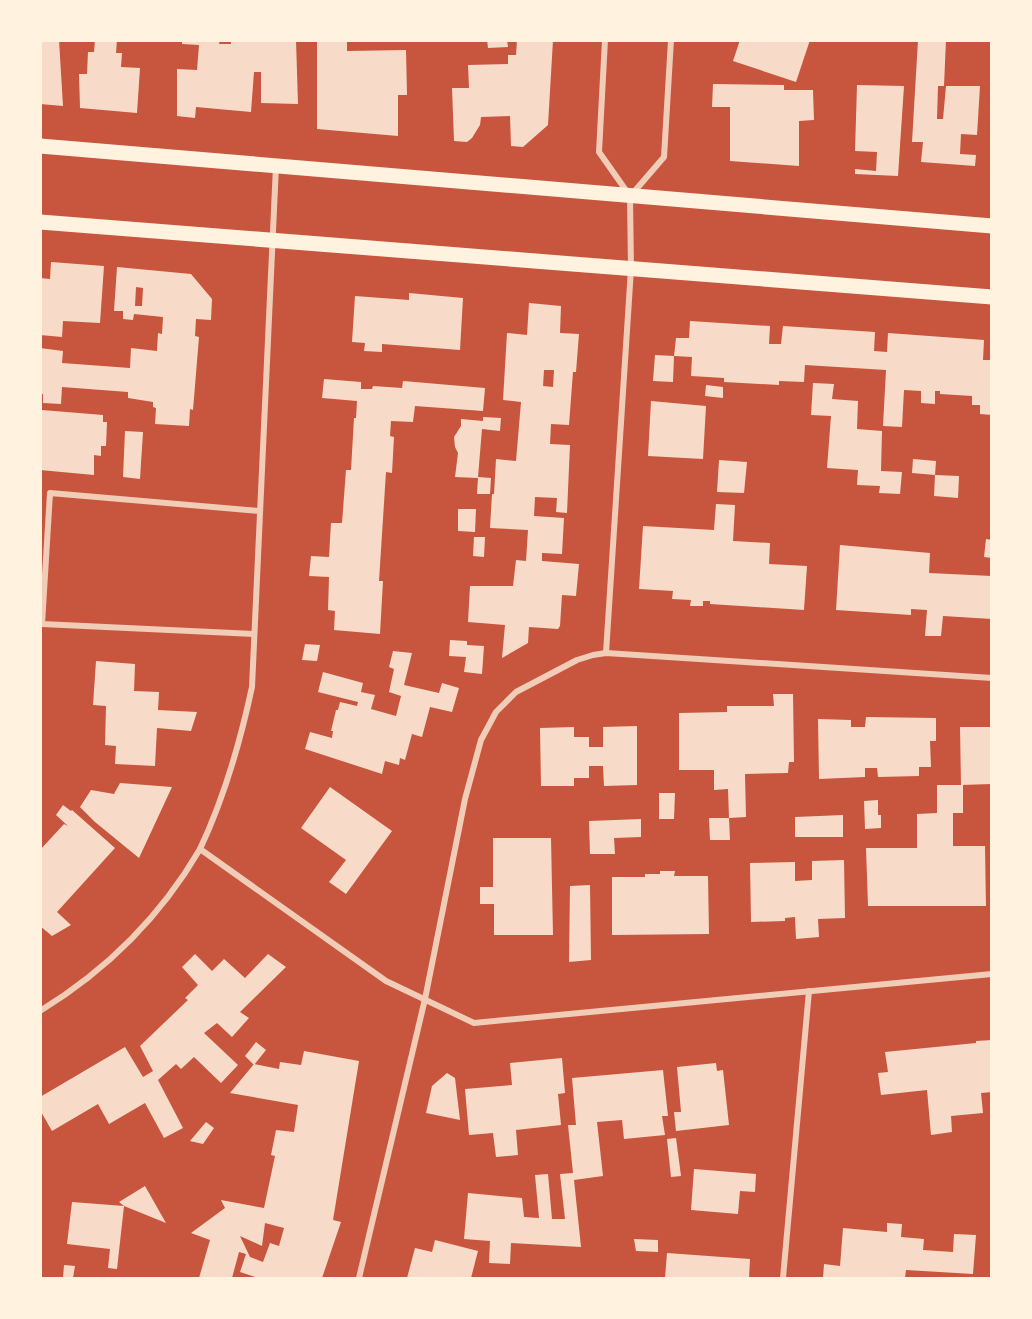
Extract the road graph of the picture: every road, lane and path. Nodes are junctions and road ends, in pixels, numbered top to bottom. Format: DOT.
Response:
graph roads {
  1 [pos="605,40"];
  2 [pos="671,40"];
  3 [pos="40,146"];
  4 [pos="276,166"];
  5 [pos="630,196"];
  6 [pos="40,222"];
  7 [pos="992,226"];
  8 [pos="272,240"];
  9 [pos="631,269"];
  10 [pos="992,297"];
  11 [pos="260,511"];
  12 [pos="42,624"];
  13 [pos="254,633"];
  14 [pos="606,653"];
  15 [pos="992,678"];
  16 [pos="201,849"];
  17 [pos="992,974"];
  18 [pos="809,991"];
  19 [pos="425,999"];
  20 [pos="40,1011"];
  21 [pos="359,1278"];
  22 [pos="783,1278"];
  1 -- 5 [label="street"];
  2 -- 5 [label="street"];
  3 -- 4 [label="main road"];
  4 -- 5 [label="main road"];
  4 -- 8 [label="street"];
  5 -- 7 [label="main road"];
  5 -- 9 [label="street"];
  6 -- 8 [label="main road"];
  8 -- 9 [label="main road"];
  8 -- 11 [label="street"];
  9 -- 10 [label="main road"];
  9 -- 14 [label="street"];
  11 -- 12 [label="street"];
  11 -- 13 [label="street"];
  12 -- 13 [label="street"];
  13 -- 16 [label="street"];
  14 -- 15 [label="street"];
  14 -- 19 [label="street"];
  16 -- 19 [label="street"];
  16 -- 20 [label="street"];
  17 -- 18 [label="street"];
  18 -- 19 [label="street"];
  18 -- 22 [label="street"];
  19 -- 21 [label="street"];
}
